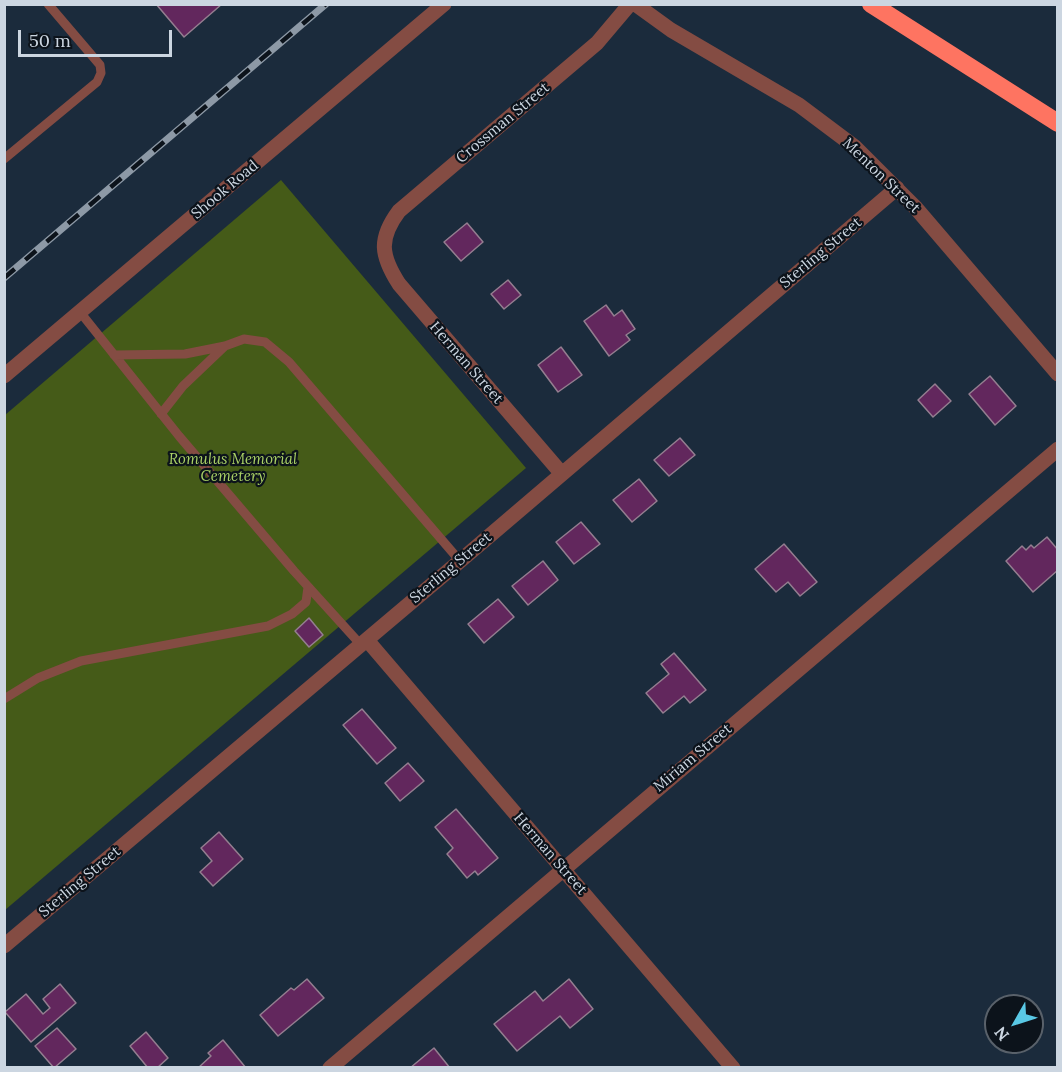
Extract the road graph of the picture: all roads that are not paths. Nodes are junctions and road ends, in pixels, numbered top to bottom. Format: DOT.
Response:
graph roads {
  1 [pos="48,4"];
  2 [pos="444,4"];
  3 [pos="630,4"];
  4 [pos="635,4"];
  5 [pos="872,4"];
  6 [pos="1058,123"];
  7 [pos="4,159"];
  8 [pos="897,188"];
  9 [pos="384,245"];
  10 [pos="80,312"];
  11 [pos="225,346"];
  12 [pos="114,355"];
  13 [pos="1058,374"];
  14 [pos="4,376"];
  15 [pos="161,414"];
  16 [pos="1058,449"];
  17 [pos="562,474"];
  18 [pos="460,561"];
  19 [pos="308,586"];
  20 [pos="364,643"];
  21 [pos="4,699"];
  22 [pos="563,869"];
  23 [pos="4,946"];
  24 [pos="330,1068"];
  25 [pos="733,1068"];
  1 -- 7 [label="lane"];
  2 -- 10 [label="street, Shook Road"];
  3 -- 9 [label="street, Crossman Street"];
  4 -- 8 [label="street, Menton Street"];
  5 -- 6 [label="highway"];
  8 -- 13 [label="street, Menton Street"];
  8 -- 17 [label="street, Sterling Street"];
  9 -- 17 [label="street, Herman Street"];
  10 -- 12 [label="lane"];
  10 -- 14 [label="street, Shook Road"];
  11 -- 12 [label="lane"];
  11 -- 15 [label="lane"];
  11 -- 18 [label="lane"];
  12 -- 15 [label="lane"];
  15 -- 19 [label="lane"];
  16 -- 22 [label="street, Miriam Street"];
  17 -- 18 [label="street, Sterling Street"];
  18 -- 20 [label="street, Sterling Street"];
  19 -- 20 [label="lane"];
  19 -- 21 [label="lane"];
  20 -- 22 [label="street, Herman Street"];
  20 -- 23 [label="street, Sterling Street"];
  22 -- 24 [label="street, Miriam Street"];
  22 -- 25 [label="street, Herman Street"];
}
